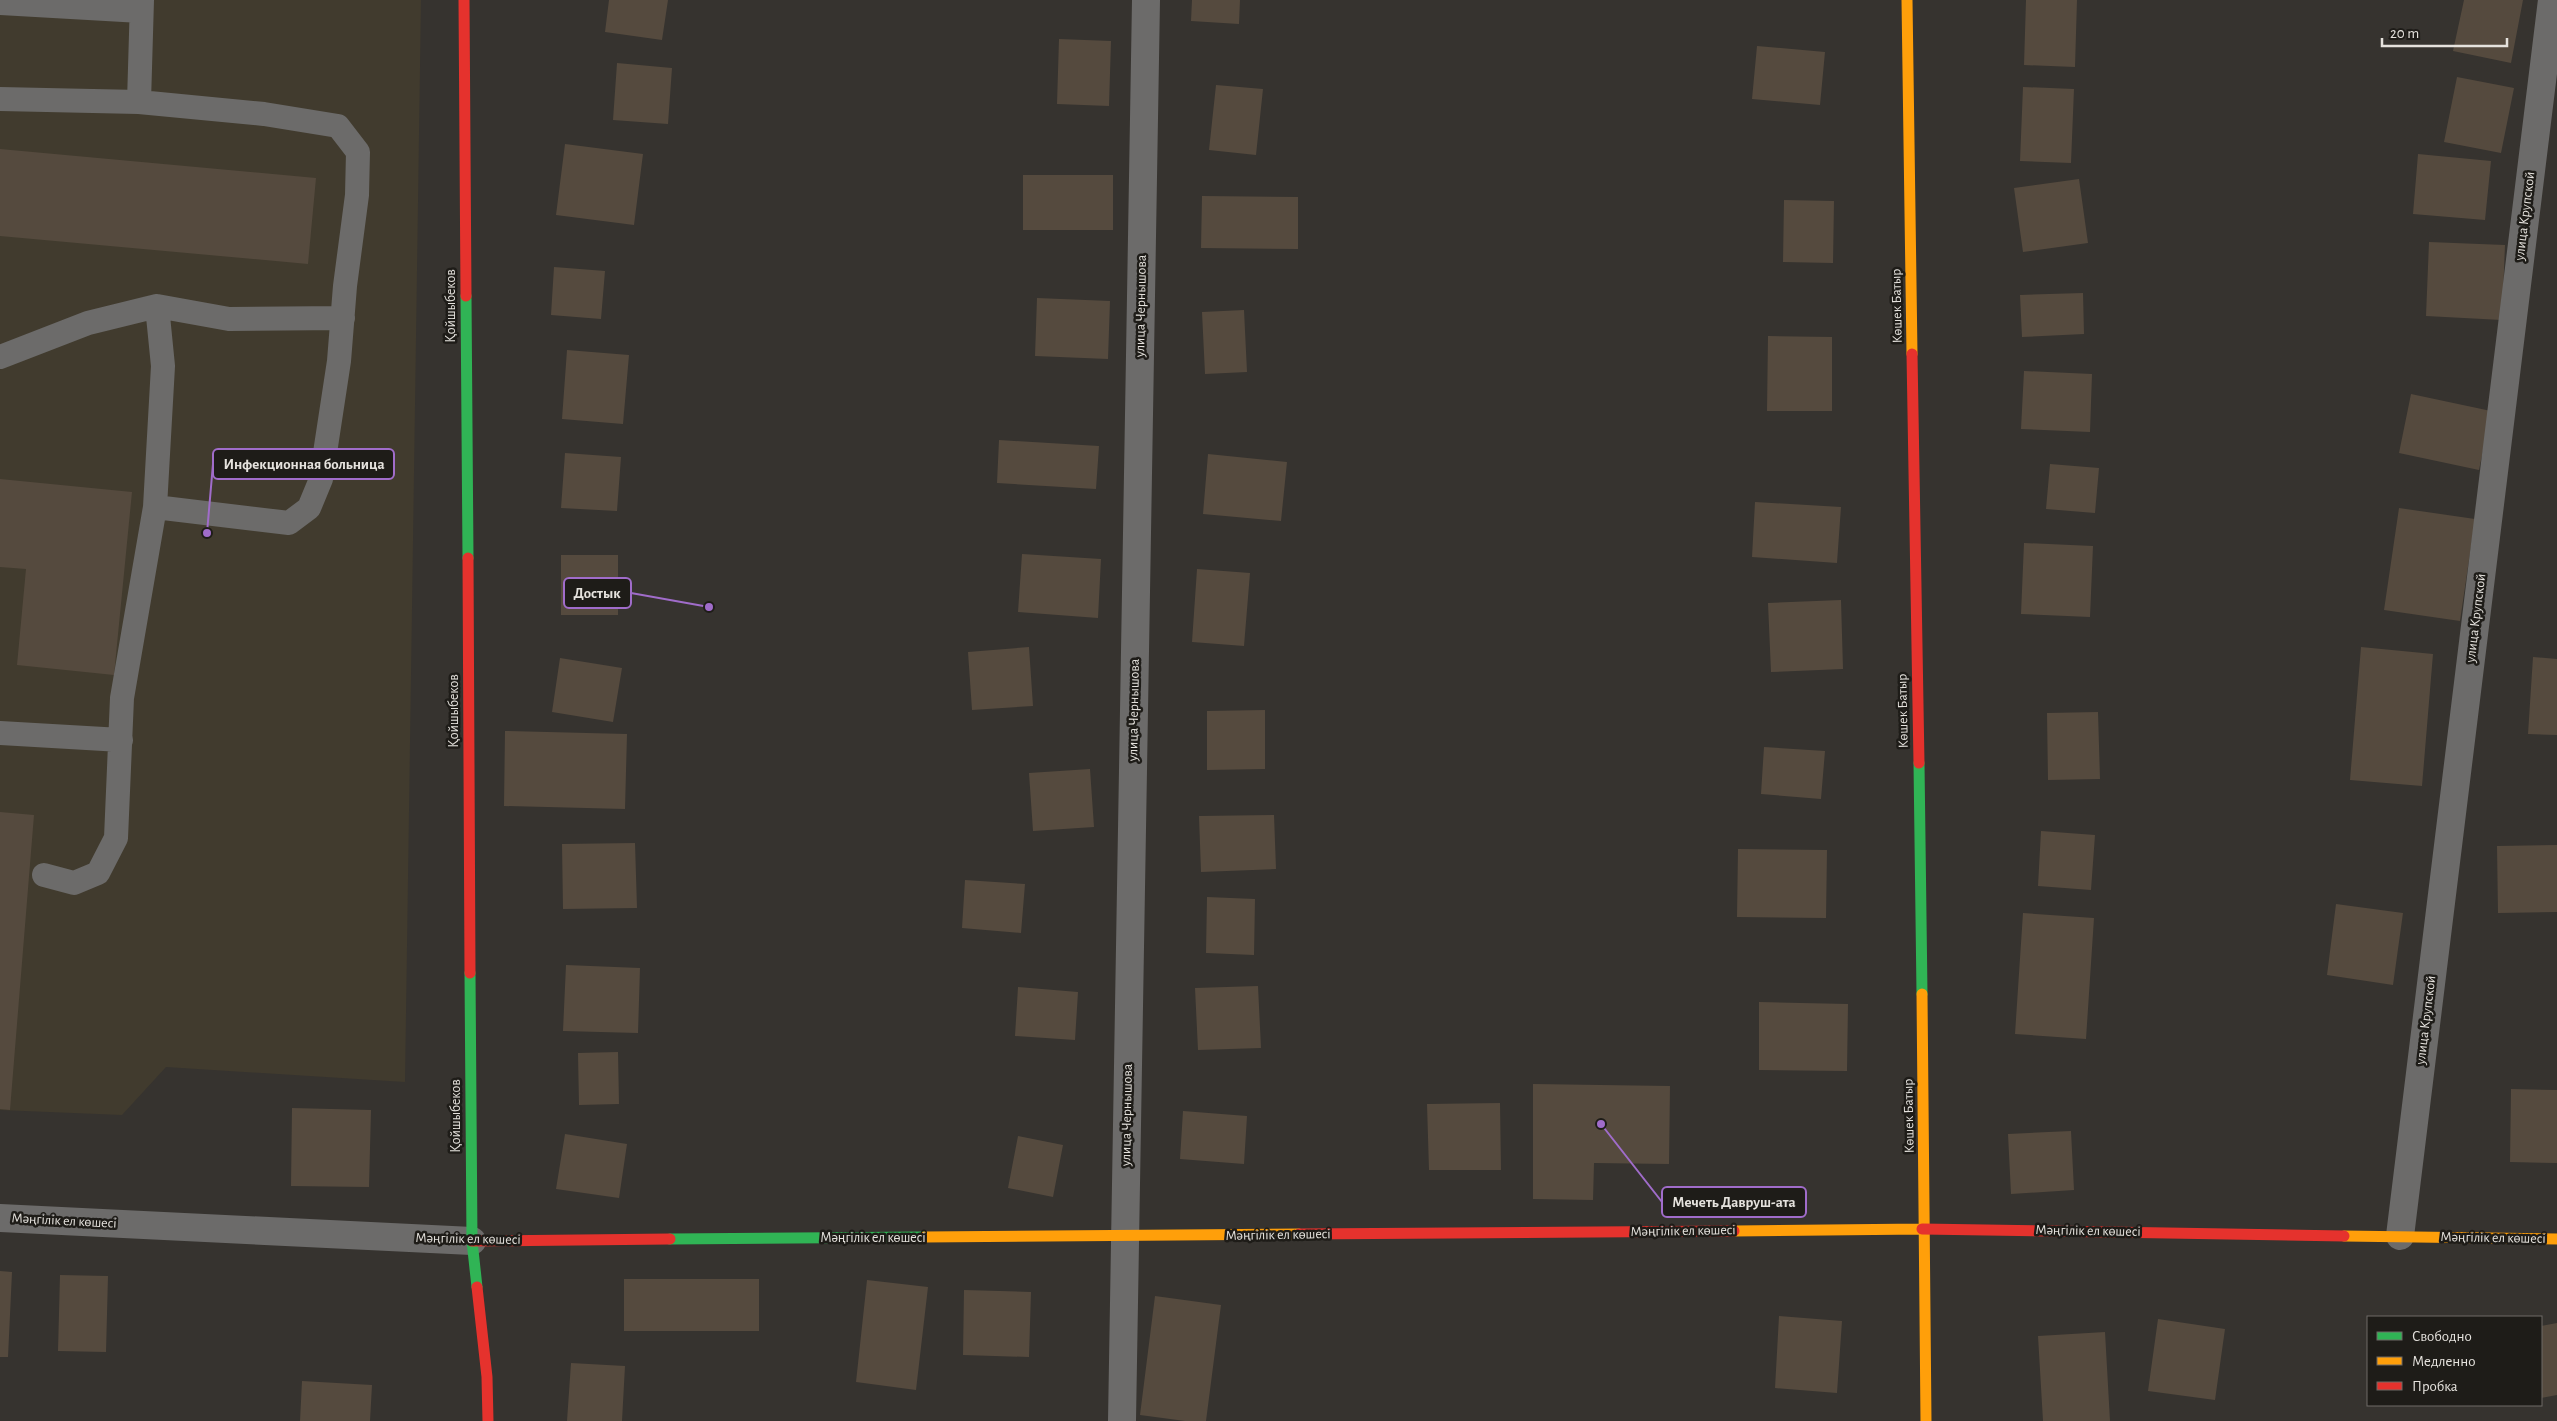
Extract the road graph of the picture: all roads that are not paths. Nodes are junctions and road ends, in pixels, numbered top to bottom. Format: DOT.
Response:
graph roads {
  1 [pos="464,0"];
  2 [pos="1146,0"];
  3 [pos="1907,0"];
  4 [pos="2552,0"];
  5 [pos="0,4"];
  6 [pos="142,6"];
  7 [pos="0,99"];
  8 [pos="139,102"];
  9 [pos="157,306"];
  10 [pos="343,318"];
  11 [pos="0,357"];
  12 [pos="155,507"];
  13 [pos="0,734"];
  14 [pos="121,740"];
  15 [pos="44,875"];
  16 [pos="0,1218"];
  17 [pos="1926,1229"];
  18 [pos="1124,1236"];
  19 [pos="2400,1236"];
  20 [pos="2557,1239"];
  21 [pos="472,1241"];
  22 [pos="488,1421"];
  23 [pos="1122,1421"];
  24 [pos="1926,1421"];
  1 -- 21 [label="street, Қойшыбеков"];
  2 -- 18 [label="street, улица Чернышова"];
  3 -- 17 [label="street, Көшек Батыр"];
  4 -- 19 [label="street, улица Крупской"];
  5 -- 6 [label="lane"];
  6 -- 8 [label="lane"];
  7 -- 8 [label="lane"];
  8 -- 10 [label="lane"];
  9 -- 10 [label="lane"];
  9 -- 11 [label="lane"];
  9 -- 12 [label="lane"];
  10 -- 12 [label="lane"];
  12 -- 14 [label="lane"];
  13 -- 14 [label="lane"];
  14 -- 15 [label="lane"];
  16 -- 21 [label="street, Мәңгілік ел көшесі"];
  17 -- 18 [label="street, Мәңгілік ел көшесі"];
  17 -- 19 [label="street, Мәңгілік ел көшесі"];
  17 -- 24 [label="street, Көшек Батыр"];
  18 -- 21 [label="street, Мәңгілік ел көшесі"];
  18 -- 23 [label="street, улица Чернышова"];
  19 -- 20 [label="street, Мәңгілік ел көшесі"];
  21 -- 22 [label="street, Қойшыбеков"];
}
